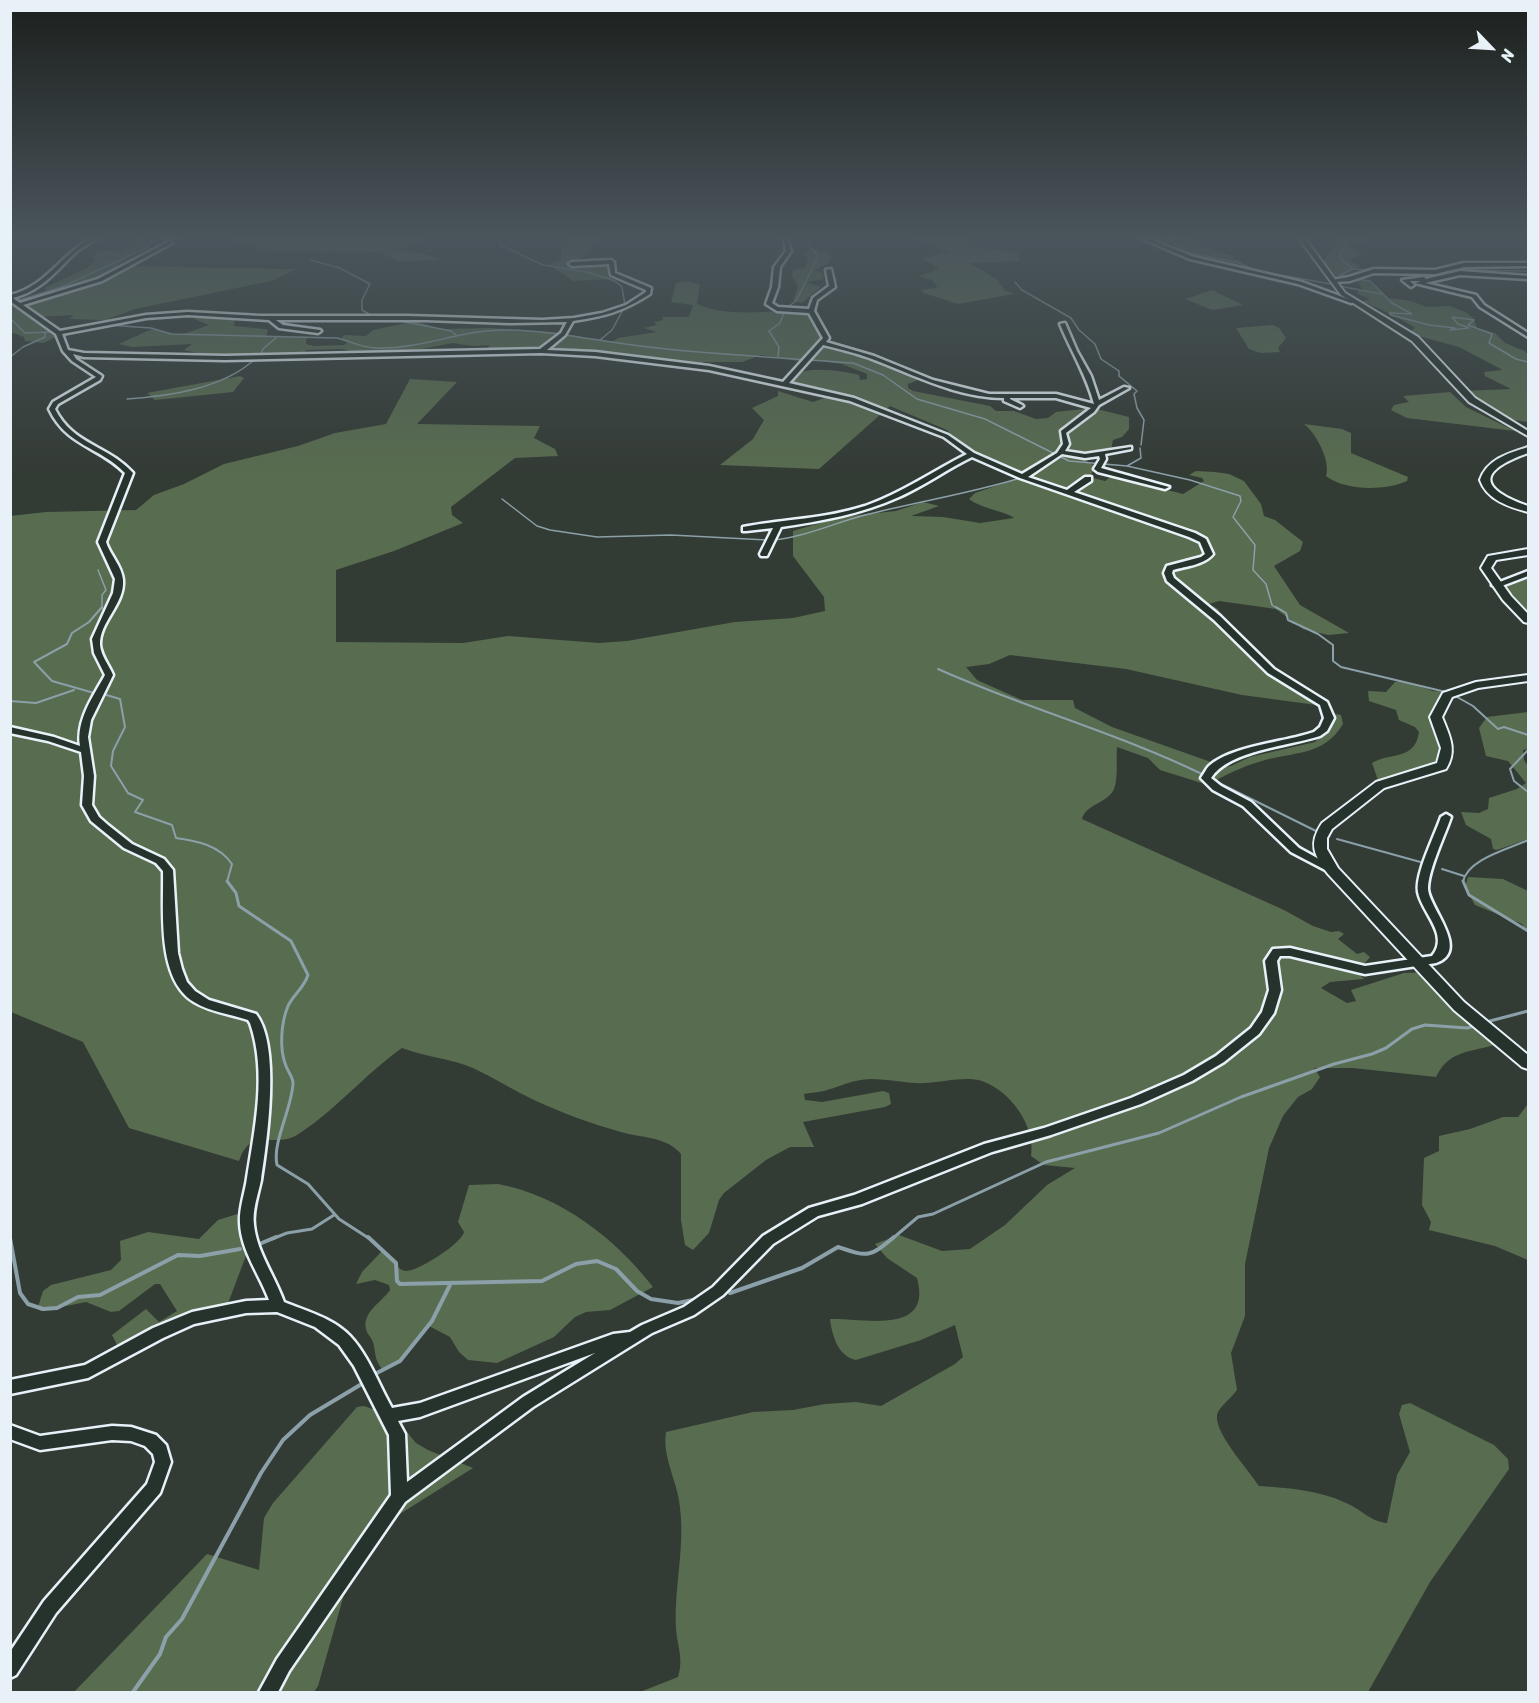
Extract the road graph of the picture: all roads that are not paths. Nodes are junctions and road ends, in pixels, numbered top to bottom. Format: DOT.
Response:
graph roads {
  1 [pos="37,316"];
  2 [pos="149,316"];
  3 [pos="236,316"];
  4 [pos="587,316"];
  5 [pos="814,316"];
  6 [pos="1377,316"];
  7 [pos="1499,316"];
  8 [pos="571,320"];
  9 [pos="272,321"];
  10 [pos="1063,324"];
  11 [pos="318,331"];
  12 [pos="59,333"];
  13 [pos="1528,335"];
  14 [pos="824,343"];
  15 [pos="66,351"];
  16 [pos="541,351"];
  17 [pos="916,375"];
  18 [pos="786,383"];
  19 [pos="922,387"];
  20 [pos="1126,388"];
  21 [pos="1008,396"];
  22 [pos="1097,405"];
  23 [pos="1020,406"];
  24 [pos="1528,434"];
  25 [pos="1129,448"];
  26 [pos="1528,450"];
  27 [pos="972,454"];
  28 [pos="1058,454"];
  29 [pos="1101,460"];
  30 [pos="1022,477"];
  31 [pos="1088,479"];
  32 [pos="1165,487"];
  33 [pos="1068,493"];
  34 [pos="1528,509"];
  35 [pos="779,524"];
  36 [pos="746,529"];
  37 [pos="1528,552"];
  38 [pos="764,554"];
  39 [pos="1528,573"];
  40 [pos="1496,585"];
  41 [pos="1528,620"];
  42 [pos="1527,680"];
  43 [pos="10,730"];
  44 [pos="83,750"];
  45 [pos="1446,817"];
  46 [pos="1332,871"];
  47 [pos="1419,962"];
  48 [pos="1528,1062"];
  49 [pos="278,1306"];
  50 [pos="634,1337"];
  51 [pos="10,1387"];
  52 [pos="388,1416"];
  53 [pos="10,1432"];
  54 [pos="399,1497"];
  55 [pos="10,1669"];
  56 [pos="268,1692"];
  1 -- 12 [label="street"];
  2 -- 12 [label="street"];
  3 -- 9 [label="street"];
  4 -- 8 [label="street"];
  5 -- 14 [label="street"];
  6 -- 24 [label="main road"];
  7 -- 13 [label="street"];
  8 -- 9 [label="street"];
  8 -- 16 [label="street"];
  9 -- 11 [label="street"];
  10 -- 22 [label="street"];
  12 -- 15 [label="street"];
  14 -- 17 [label="street"];
  14 -- 18 [label="street"];
  15 -- 16 [label="street"];
  15 -- 44 [label="street"];
  16 -- 18 [label="street"];
  17 -- 19 [label="street"];
  17 -- 21 [label="street"];
  18 -- 27 [label="street"];
  20 -- 22 [label="street"];
  21 -- 22 [label="street"];
  21 -- 23 [label="street"];
  22 -- 28 [label="street"];
  25 -- 29 [label="street"];
  26 -- 34 [label="main road"];
  27 -- 30 [label="street"];
  27 -- 35 [label="street"];
  28 -- 29 [label="street"];
  28 -- 30 [label="street"];
  29 -- 32 [label="street"];
  30 -- 33 [label="street"];
  31 -- 33 [label="street"];
  33 -- 46 [label="street"];
  35 -- 36 [label="street"];
  35 -- 38 [label="street"];
  37 -- 40 [label="main road"];
  39 -- 40 [label="street"];
  40 -- 41 [label="main road"];
  42 -- 46 [label="main road"];
  43 -- 44 [label="street"];
  44 -- 49 [label="street"];
  45 -- 47 [label="street"];
  46 -- 47 [label="main road"];
  47 -- 48 [label="main road"];
  47 -- 50 [label="street"];
  49 -- 51 [label="street"];
  49 -- 52 [label="street"];
  50 -- 52 [label="street"];
  50 -- 54 [label="street"];
  52 -- 54 [label="street"];
  53 -- 55 [label="street"];
  54 -- 56 [label="street"];
}
